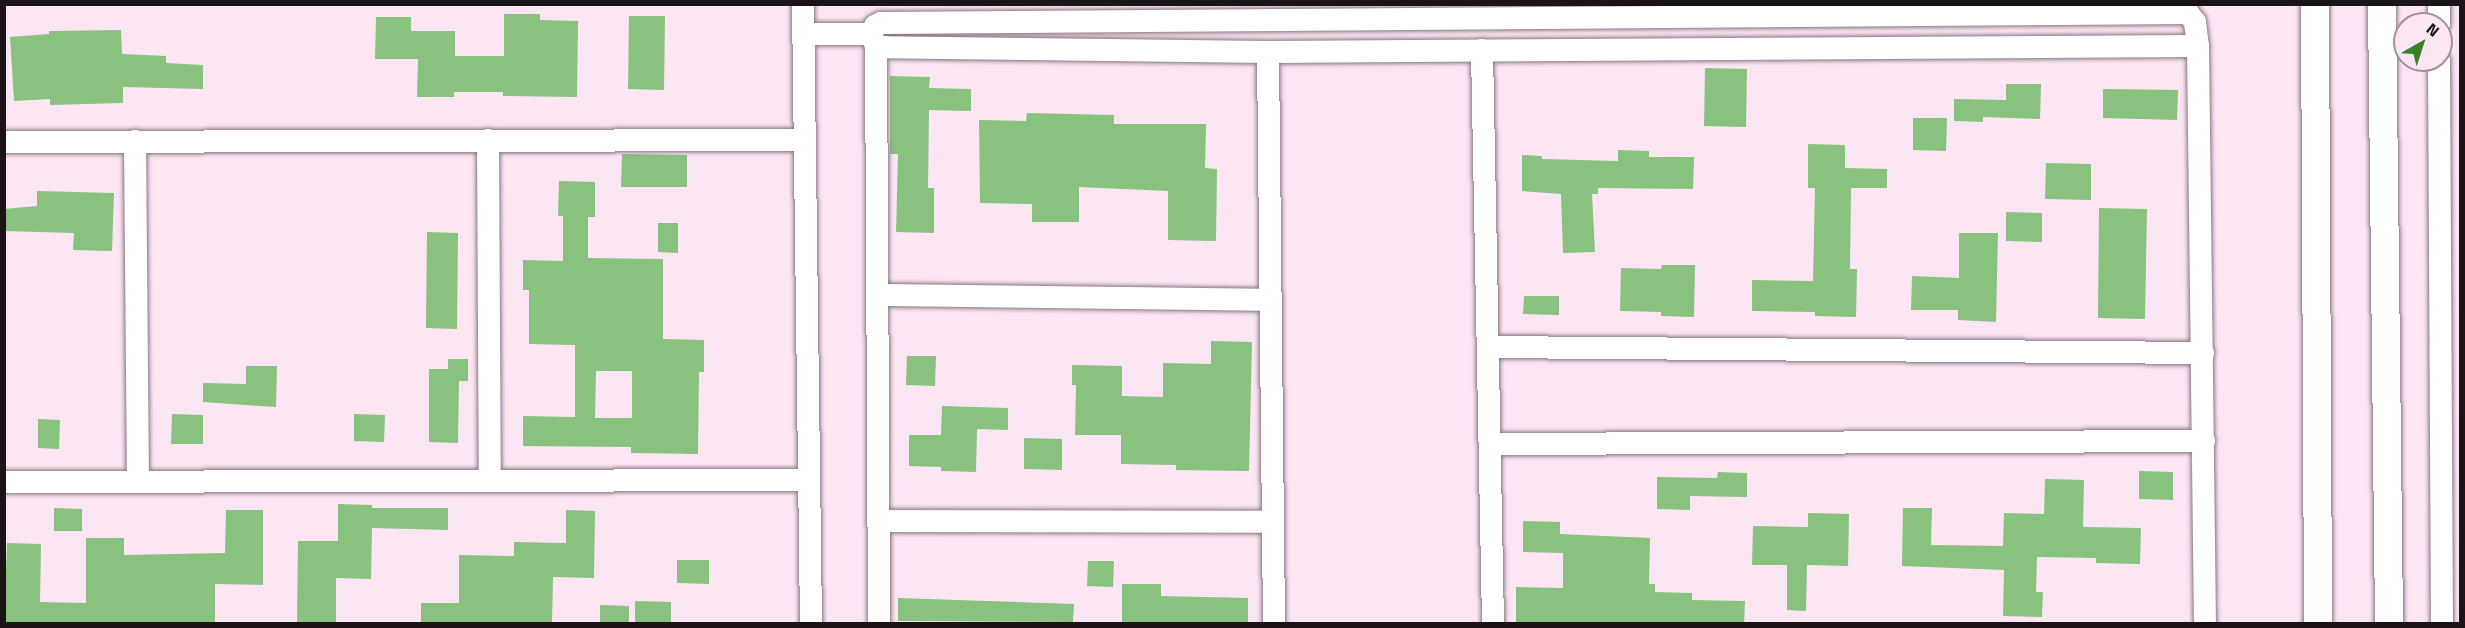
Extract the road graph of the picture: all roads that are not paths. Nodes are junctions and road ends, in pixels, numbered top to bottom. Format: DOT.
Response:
graph roads {
  1 [pos="803,4"];
  2 [pos="2315,4"];
  3 [pos="2382,4"];
  4 [pos="804,34"];
  5 [pos="873,40"];
  6 [pos="2198,46"];
  7 [pos="1482,50"];
  8 [pos="1268,52"];
  9 [pos="2439,72"];
  10 [pos="488,140"];
  11 [pos="805,140"];
  12 [pos="135,141"];
  13 [pos="4,142"];
  14 [pos="877,295"];
  15 [pos="1271,300"];
  16 [pos="1488,347"];
  17 [pos="2203,353"];
  18 [pos="2204,441"];
  19 [pos="1490,444"];
  20 [pos="809,480"];
  21 [pos="490,481"];
  22 [pos="4,482"];
  23 [pos="138,482"];
  24 [pos="878,521"];
  25 [pos="1271,522"];
  26 [pos="811,624"];
  27 [pos="879,624"];
  28 [pos="1274,624"];
  29 [pos="1494,624"];
  30 [pos="2205,624"];
  31 [pos="2318,624"];
  32 [pos="2389,624"];
  33 [pos="2442,624"];
  1 -- 4 [label="street"];
  2 -- 31 [label="street"];
  3 -- 32 [label="street"];
  4 -- 5 [label="street"];
  4 -- 11 [label="street"];
  5 -- 6 [label="street"];
  5 -- 8 [label="street"];
  5 -- 14 [label="street"];
  6 -- 7 [label="street"];
  6 -- 17 [label="street"];
  7 -- 8 [label="street"];
  7 -- 16 [label="street"];
  8 -- 15 [label="street"];
  9 -- 33 [label="street"];
  10 -- 11 [label="street"];
  10 -- 12 [label="street"];
  10 -- 21 [label="street"];
  11 -- 20 [label="street"];
  12 -- 13 [label="street"];
  12 -- 23 [label="street"];
  14 -- 15 [label="street"];
  14 -- 24 [label="street"];
  15 -- 25 [label="street"];
  16 -- 17 [label="street"];
  16 -- 19 [label="street"];
  17 -- 18 [label="street"];
  18 -- 19 [label="street"];
  18 -- 30 [label="street"];
  19 -- 29 [label="street"];
  20 -- 21 [label="street"];
  20 -- 26 [label="street"];
  21 -- 23 [label="street"];
  22 -- 23 [label="street"];
  24 -- 25 [label="street"];
  24 -- 27 [label="street"];
  25 -- 28 [label="street"];
}
